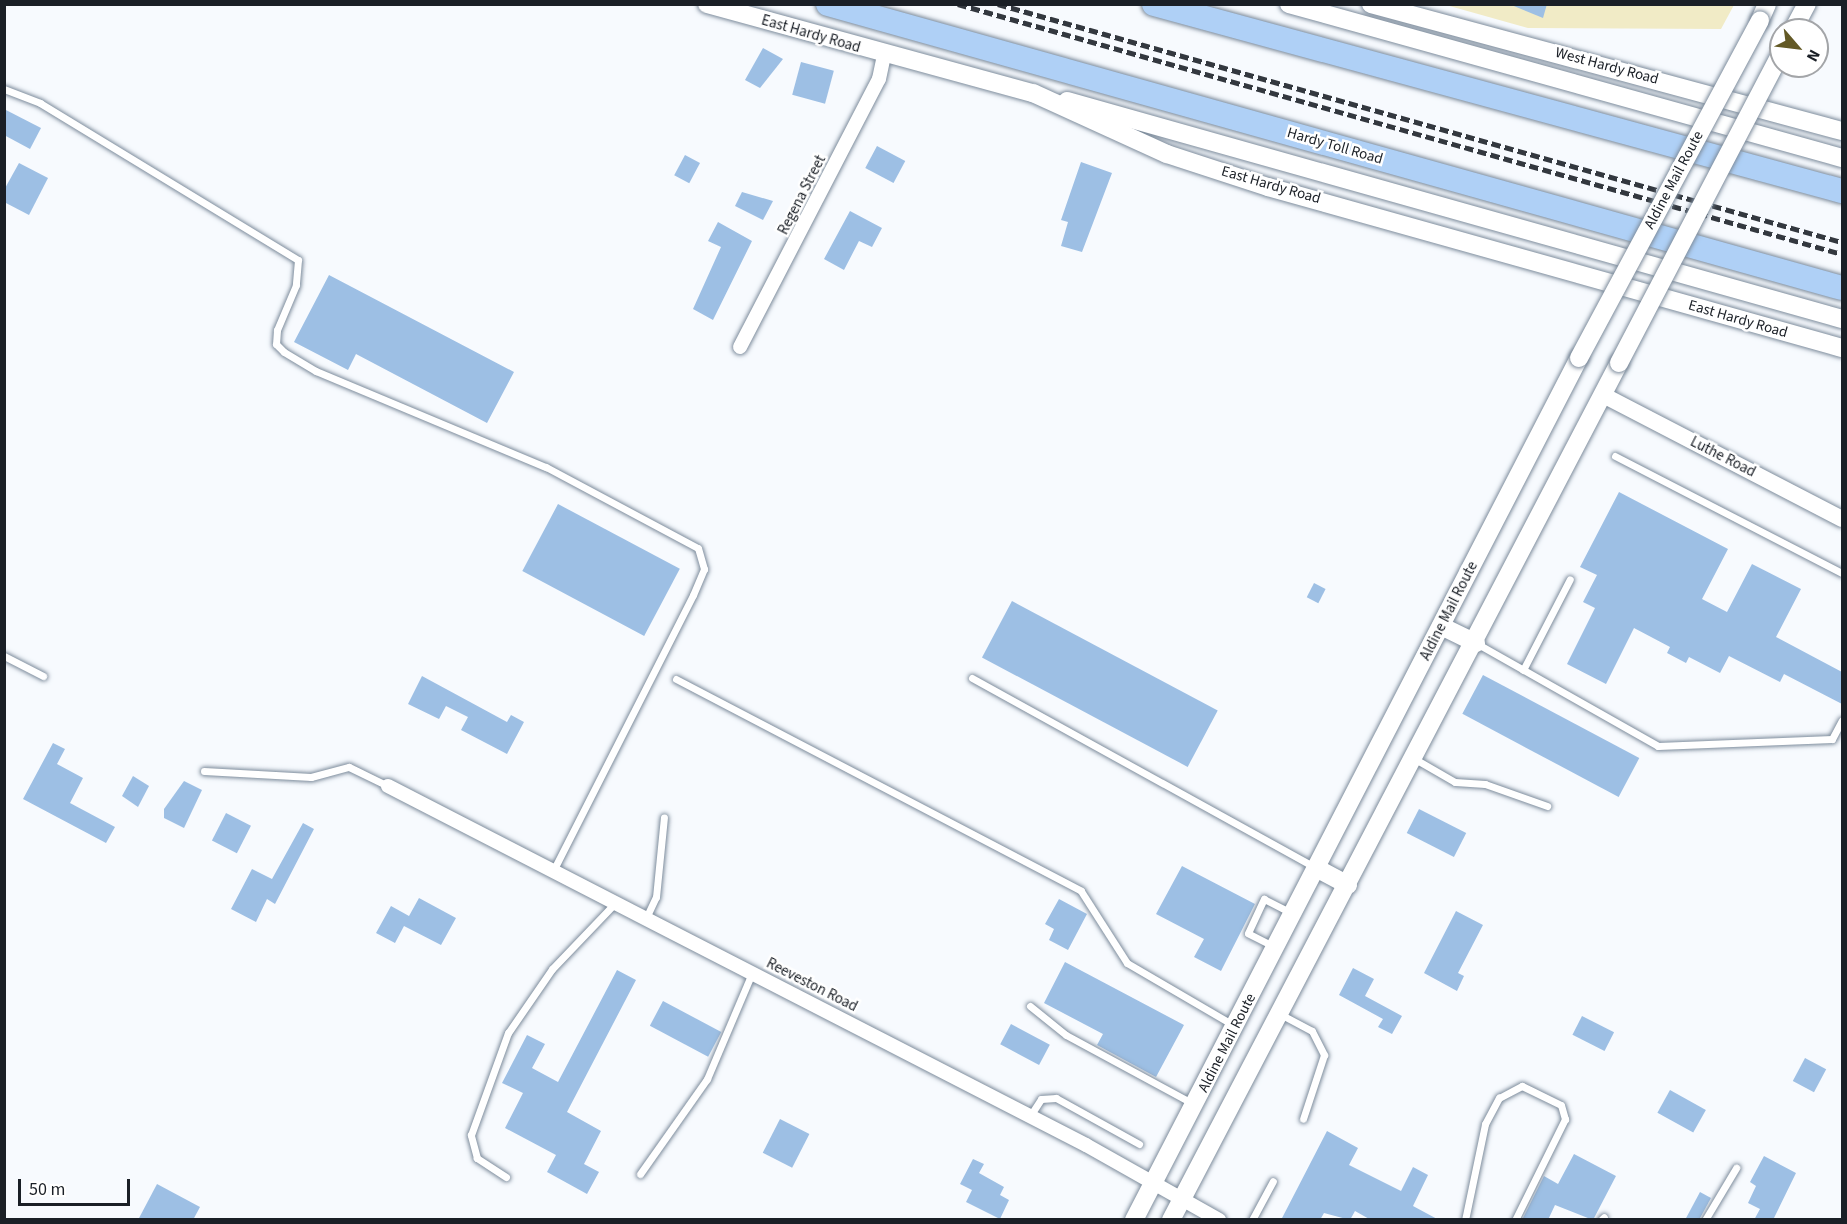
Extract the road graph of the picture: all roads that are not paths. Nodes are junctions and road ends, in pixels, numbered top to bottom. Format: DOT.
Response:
graph roads {
  1 [pos="707,4"];
  2 [pos="828,4"];
  3 [pos="1154,4"];
  4 [pos="1289,4"];
  5 [pos="1371,4"];
  6 [pos="1807,4"];
  7 [pos="1764,12"];
  8 [pos="1800,18"];
  9 [pos="884,55"];
  10 [pos="1769,76"];
  11 [pos="4,88"];
  12 [pos="1033,93"];
  13 [pos="1707,118"];
  14 [pos="1742,127"];
  15 [pos="1842,131"];
  16 [pos="1842,158"];
  17 [pos="1842,191"];
  18 [pos="1632,258"];
  19 [pos="1667,267"];
  20 [pos="1842,288"];
  21 [pos="1842,319"];
  22 [pos="740,347"];
  23 [pos="1842,348"];
  24 [pos="1603,395"];
  25 [pos="1615,456"];
  26 [pos="1842,519"];
  27 [pos="1842,573"];
  28 [pos="1570,579"];
  29 [pos="1441,626"];
  30 [pos="1476,643"];
  31 [pos="4,656"];
  32 [pos="1523,670"];
  33 [pos="42,676"];
  34 [pos="972,678"];
  35 [pos="676,679"];
  36 [pos="1842,720"];
  37 [pos="1415,759"];
  38 [pos="204,771"];
  39 [pos="388,786"];
  40 [pos="1547,806"];
  41 [pos="664,817"];
  42 [pos="1318,869"];
  43 [pos="553,871"];
  44 [pos="1348,885"];
  45 [pos="615,903"];
  46 [pos="1294,914"];
  47 [pos="646,918"];
  48 [pos="1276,948"];
  49 [pos="752,973"];
  50 [pos="1030,1006"];
  51 [pos="1280,1014"];
  52 [pos="1235,1027"];
  53 [pos="1195,1104"];
  54 [pos="1030,1116"];
  55 [pos="1303,1119"];
  56 [pos="1138,1144"];
  57 [pos="1736,1168"];
  58 [pos="640,1174"];
  59 [pos="506,1177"];
  60 [pos="1273,1181"];
  61 [pos="1154,1183"];
  62 [pos="1181,1200"];
  63 [pos="1134,1220"];
  64 [pos="1171,1220"];
  65 [pos="1219,1220"];
  66 [pos="1252,1220"];
  67 [pos="1465,1220"];
  68 [pos="1515,1220"];
  69 [pos="1705,1220"];
  1 -- 9 [label="main road, East Hardy Road"];
  2 -- 20 [label="highway, Hardy Toll Road"];
  3 -- 17 [label="highway"];
  4 -- 13 [label="main road"];
  5 -- 15 [label="main road, West Hardy Road"];
  6 -- 8 [label="main road"];
  7 -- 13 [label="main road, Aldine Mail Route, bridge"];
  9 -- 12 [label="main road, East Hardy Road"];
  9 -- 22 [label="street, Regena Street"];
  10 -- 14 [label="main road, bridge"];
  11 -- 43 [label="lane"];
  12 -- 18 [label="main road"];
  12 -- 23 [label="main road, East Hardy Road"];
  13 -- 14 [label="main road"];
  13 -- 18 [label="main road, Aldine Mail Route, bridge"];
  14 -- 16 [label="main road"];
  14 -- 19 [label="main road, bridge"];
  18 -- 19 [label="main road"];
  18 -- 29 [label="main road, Aldine Mail Route, bridge"];
  19 -- 21 [label="main road"];
  19 -- 24 [label="main road, bridge"];
  24 -- 26 [label="street, Luthe Road"];
  24 -- 30 [label="main road"];
  25 -- 27 [label="lane"];
  28 -- 32 [label="lane"];
  29 -- 30 [label="main road"];
  29 -- 42 [label="main road, Aldine Mail Route"];
  30 -- 32 [label="lane"];
  30 -- 37 [label="main road"];
  31 -- 33 [label="lane"];
  32 -- 36 [label="lane"];
  34 -- 42 [label="lane"];
  35 -- 52 [label="lane"];
  37 -- 40 [label="lane"];
  37 -- 44 [label="main road"];
  38 -- 39 [label="lane"];
  39 -- 43 [label="street, Reeveston Road"];
  41 -- 47 [label="lane"];
  42 -- 44 [label="main road"];
  42 -- 46 [label="main road, Aldine Mail Route"];
  43 -- 45 [label="street, Reeveston Road"];
  44 -- 51 [label="main road"];
  45 -- 47 [label="street, Reeveston Road"];
  45 -- 59 [label="lane"];
  46 -- 48 [label="main road, Aldine Mail Route"];
  46 -- 48 [label="lane"];
  47 -- 49 [label="street, Reeveston Road"];
  48 -- 52 [label="main road, Aldine Mail Route"];
  49 -- 54 [label="street, Reeveston Road"];
  49 -- 58 [label="lane"];
  50 -- 53 [label="lane"];
  51 -- 55 [label="lane"];
  51 -- 62 [label="main road"];
  52 -- 53 [label="main road, Aldine Mail Route"];
  53 -- 61 [label="main road, Aldine Mail Route"];
  54 -- 56 [label="lane"];
  54 -- 61 [label="street, Reeveston Road"];
  57 -- 69 [label="lane"];
  60 -- 66 [label="lane"];
  61 -- 62 [label="street, Reeveston Road"];
  61 -- 63 [label="main road, Aldine Mail Route"];
  62 -- 64 [label="main road"];
  62 -- 65 [label="street, Reeveston Road"];
  67 -- 68 [label="lane"];
}
